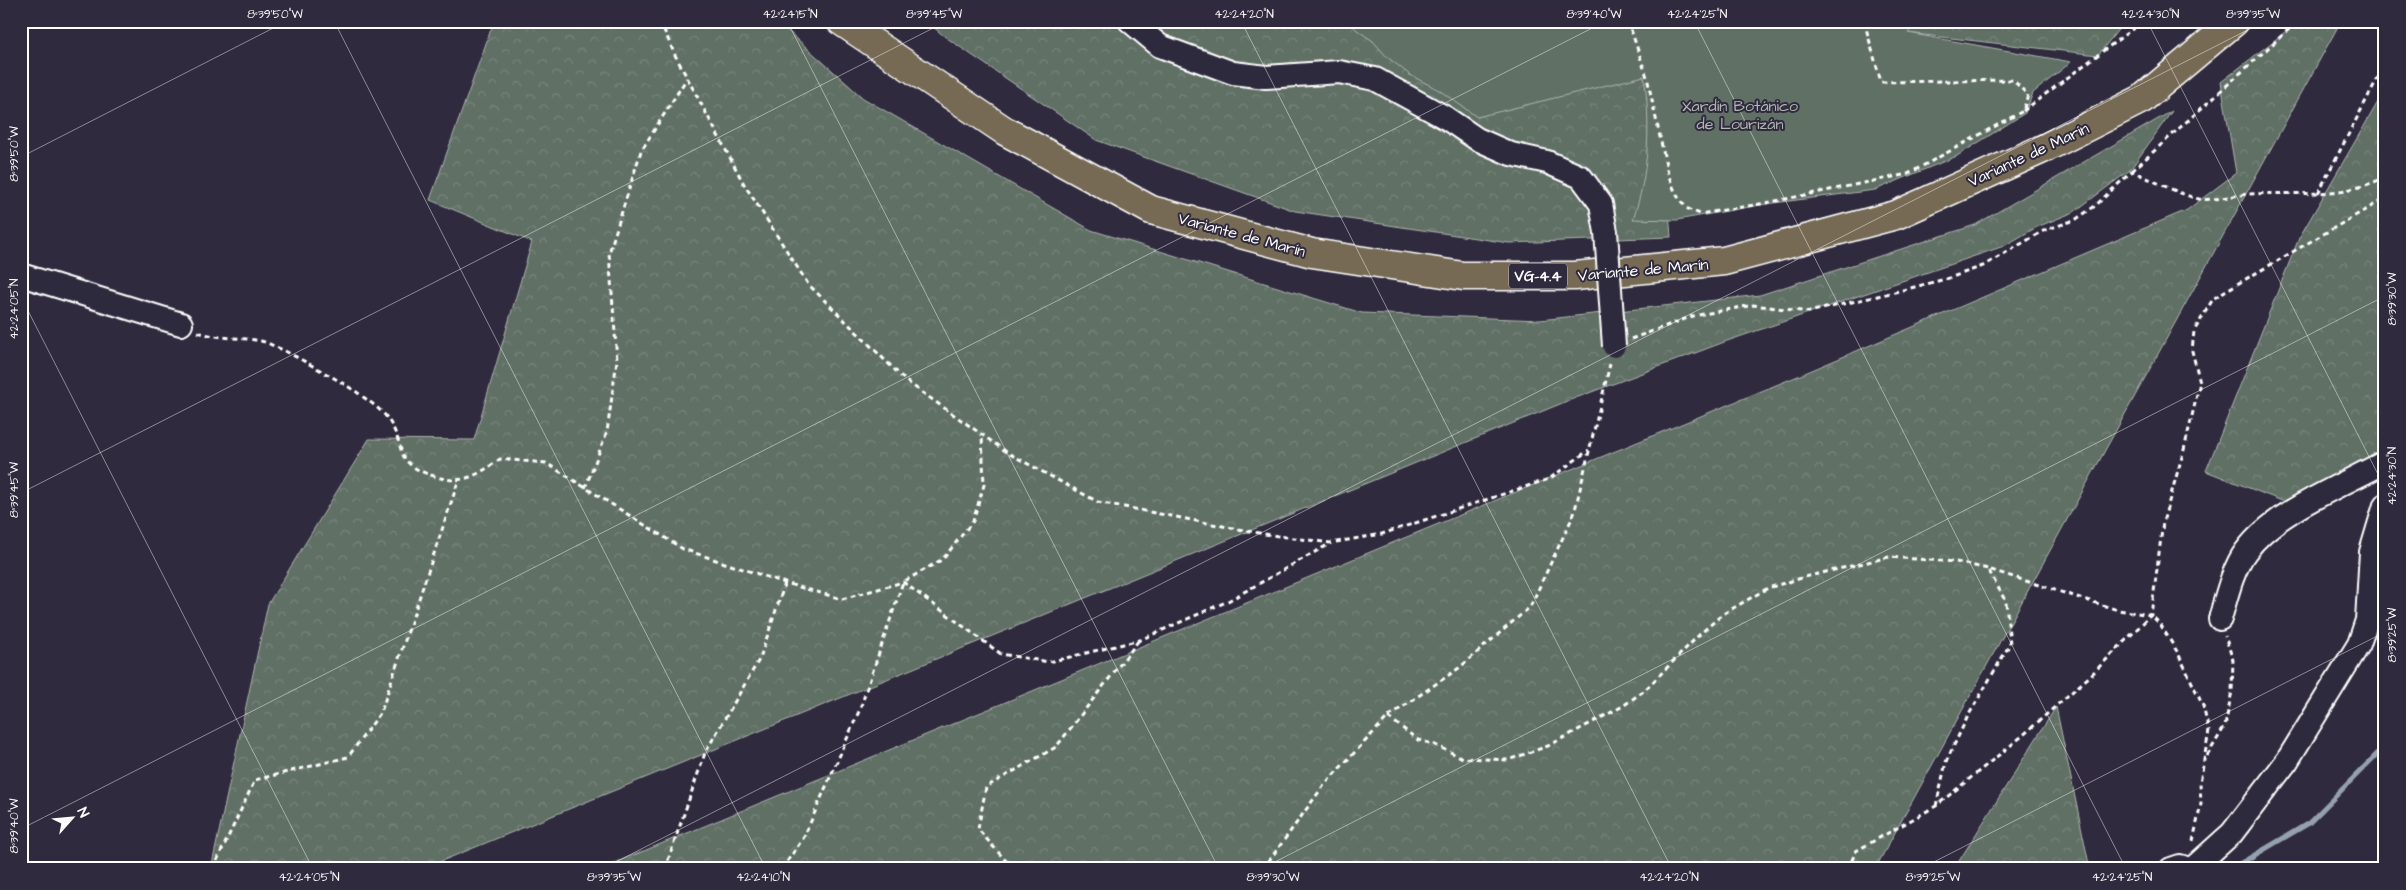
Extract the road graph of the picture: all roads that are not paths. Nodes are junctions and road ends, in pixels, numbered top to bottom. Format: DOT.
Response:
graph roads {
  1 [pos="841,21"];
  2 [pos="1130,21"];
  3 [pos="2235,21"];
  4 [pos="21,275"];
  5 [pos="181,324"];
  6 [pos="1614,346"];
  7 [pos="2385,462"];
  8 [pos="2385,506"];
  9 [pos="2220,619"];
  10 [pos="2191,862"];
  11 [pos="2171,869"];
  1 -- 3 [label="highway, Variante de Marín / VG-4.4"];
  2 -- 6 [label="street, bridge"];
  4 -- 5 [label="street"];
  7 -- 9 [label="street"];
  8 -- 10 [label="street"];
  10 -- 11 [label="street"];
}
